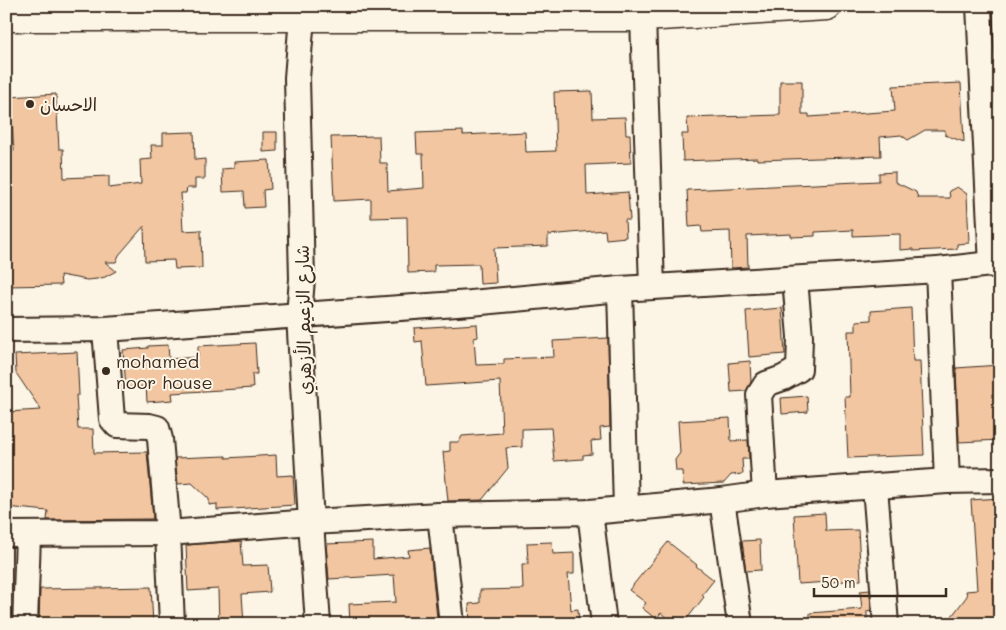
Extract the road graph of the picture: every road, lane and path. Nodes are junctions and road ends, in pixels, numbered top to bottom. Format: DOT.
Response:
graph roads {
  1 [pos="827,6"];
  2 [pos="979,6"];
  3 [pos="306,12"];
  4 [pos="6,17"];
  5 [pos="643,17"];
  6 [pos="996,264"];
  7 [pos="938,270"];
  8 [pos="795,279"];
  9 [pos="652,287"];
  10 [pos="620,289"];
  11 [pos="299,315"];
  12 [pos="105,329"];
  13 [pos="6,330"];
  14 [pos="1000,480"];
  15 [pos="947,481"];
  16 [pos="876,487"];
  17 [pos="764,494"];
  18 [pos="722,500"];
  19 [pos="626,509"];
  20 [pos="590,512"];
  21 [pos="440,515"];
  22 [pos="311,522"];
  23 [pos="168,533"];
  24 [pos="17,535"];
  25 [pos="25,624"];
  26 [pos="172,624"];
  27 [pos="318,624"];
  28 [pos="452,624"];
  29 [pos="604,624"];
  30 [pos="740,624"];
  31 [pos="886,624"];
  1 -- 5 [label="main road"];
  2 -- 6 [label="street"];
  3 -- 4 [label="main road"];
  3 -- 5 [label="main road"];
  3 -- 11 [label="street, شارع الزعيم الأزهري"];
  5 -- 9 [label="street"];
  6 -- 7 [label="street"];
  7 -- 8 [label="street"];
  7 -- 15 [label="street"];
  8 -- 9 [label="street"];
  8 -- 17 [label="street"];
  9 -- 10 [label="street"];
  10 -- 11 [label="street"];
  10 -- 19 [label="street"];
  11 -- 12 [label="street"];
  11 -- 22 [label="street, شارع الزعيم الأزهري"];
  12 -- 13 [label="street"];
  12 -- 23 [label="street"];
  14 -- 15 [label="street"];
  15 -- 16 [label="street"];
  16 -- 17 [label="street"];
  16 -- 31 [label="street"];
  17 -- 18 [label="street"];
  18 -- 19 [label="street"];
  18 -- 30 [label="street"];
  19 -- 20 [label="street"];
  20 -- 21 [label="street"];
  20 -- 29 [label="street"];
  21 -- 22 [label="street"];
  21 -- 28 [label="street"];
  22 -- 23 [label="street"];
  22 -- 27 [label="street, شارع الزعيم الأزهري"];
  23 -- 24 [label="street"];
  23 -- 26 [label="street"];
  24 -- 25 [label="street"];
}
